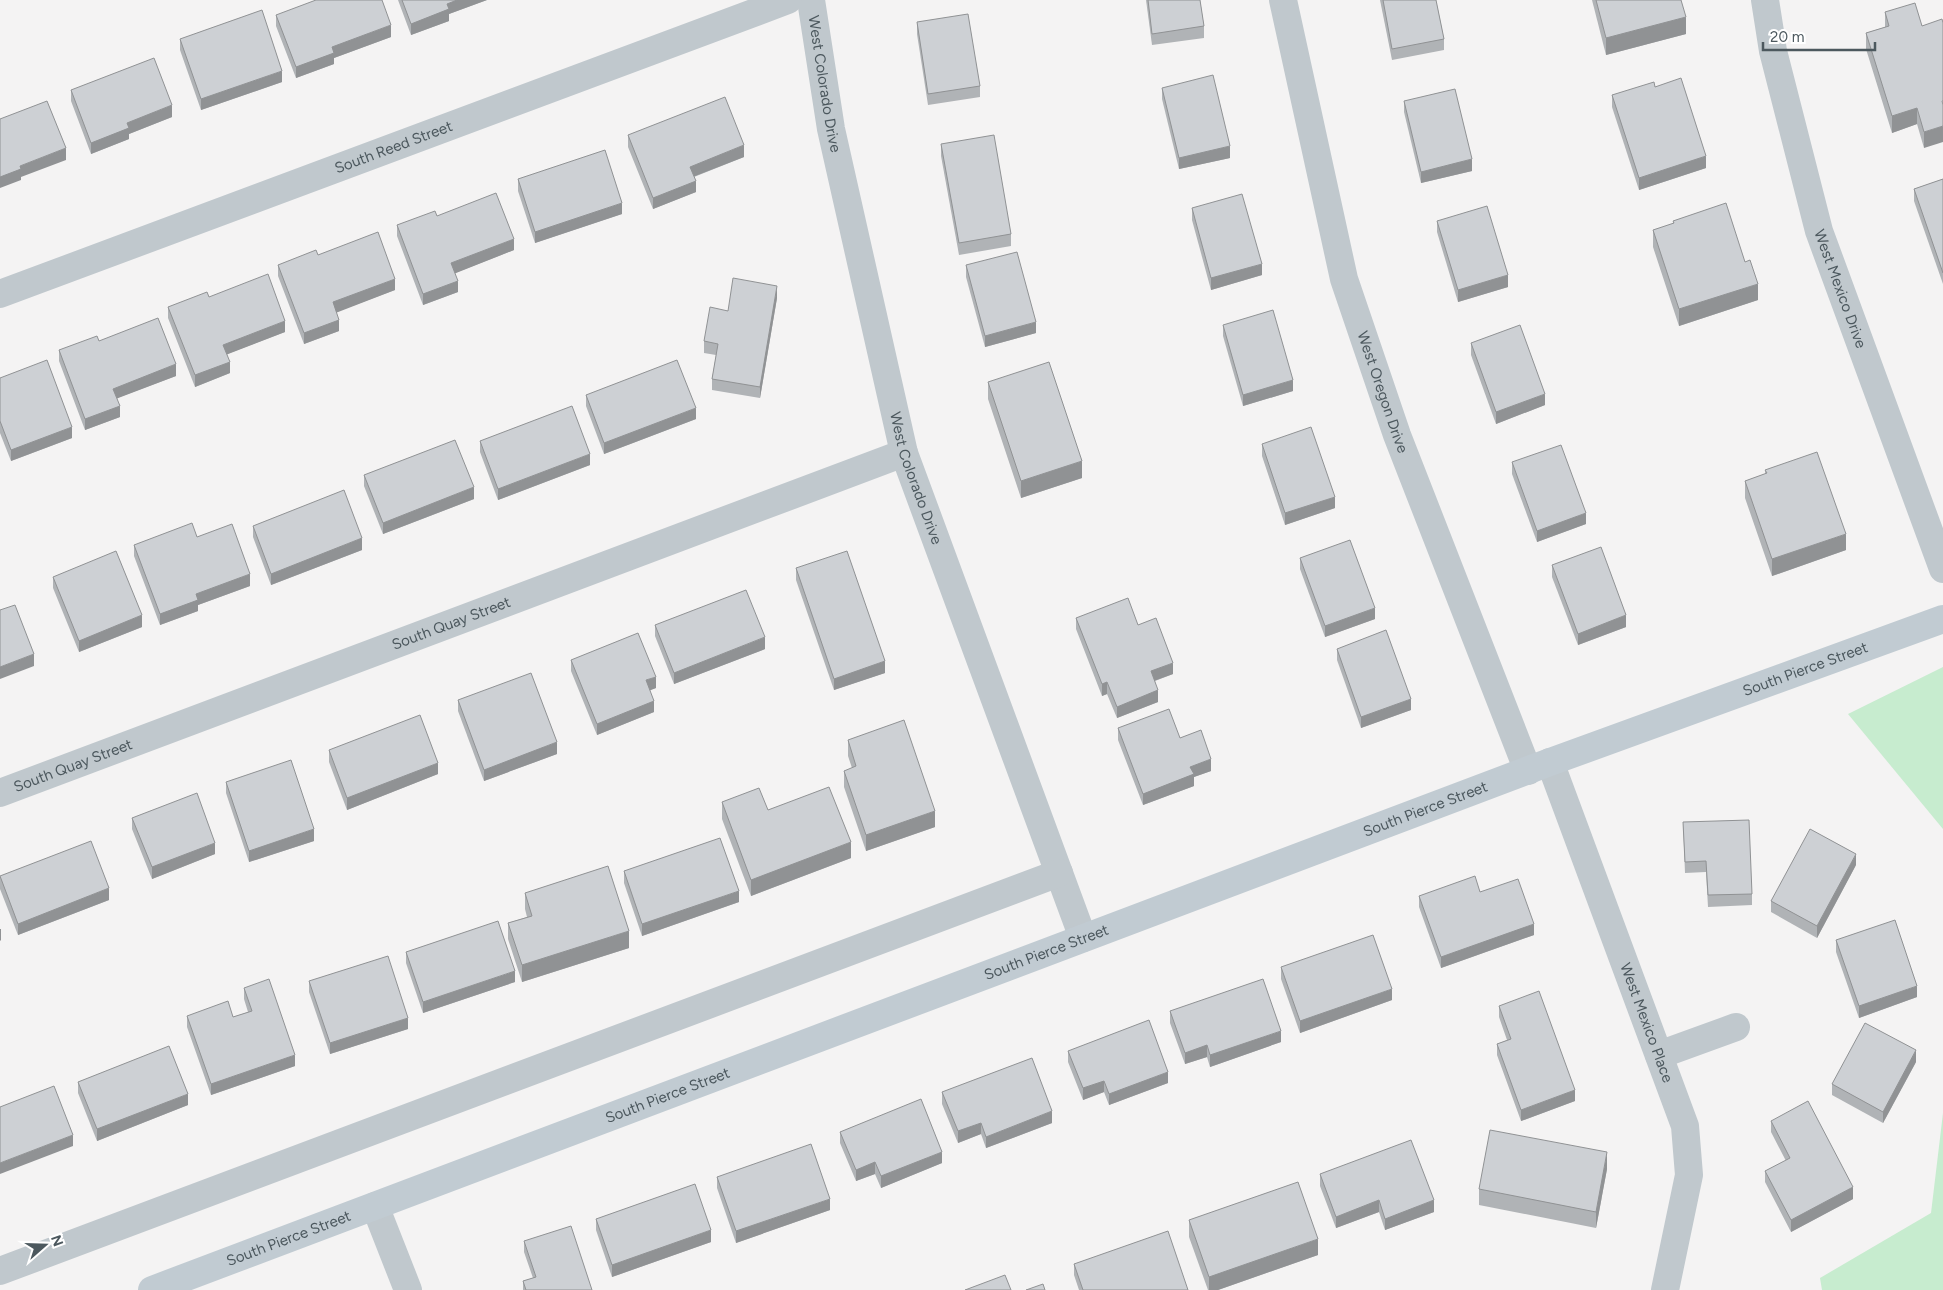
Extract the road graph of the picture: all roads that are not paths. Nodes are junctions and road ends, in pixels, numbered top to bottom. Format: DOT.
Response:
graph roads {
  1 [pos="788,0"];
  2 [pos="811,0"];
  3 [pos="1283,0"];
  4 [pos="1765,0"];
  5 [pos="0,294"];
  6 [pos="904,454"];
  7 [pos="1943,569"];
  8 [pos="1943,619"];
  9 [pos="1539,766"];
  10 [pos="0,794"];
  11 [pos="1059,874"];
  12 [pos="1083,938"];
  13 [pos="1736,1027"];
  14 [pos="1659,1055"];
  15 [pos="375,1206"];
  16 [pos="0,1271"];
  17 [pos="152,1290"];
  18 [pos="408,1290"];
  19 [pos="1665,1290"];
  1 -- 5 [label="street, South Reed Street"];
  2 -- 6 [label="street, West Colorado Drive"];
  3 -- 9 [label="street, West Oregon Drive"];
  4 -- 7 [label="street, West Mexico Drive"];
  6 -- 10 [label="street, South Quay Street"];
  6 -- 11 [label="street, West Colorado Drive"];
  8 -- 9 [label="street, South Pierce Street"];
  9 -- 12 [label="street, South Pierce Street"];
  9 -- 14 [label="street, West Mexico Place"];
  11 -- 12 [label="street, West Colorado Drive"];
  11 -- 16 [label="street"];
  12 -- 15 [label="street, South Pierce Street"];
  13 -- 14 [label="street"];
  14 -- 19 [label="street, West Mexico Place"];
  15 -- 17 [label="street, South Pierce Street"];
  15 -- 18 [label="street"];
}
